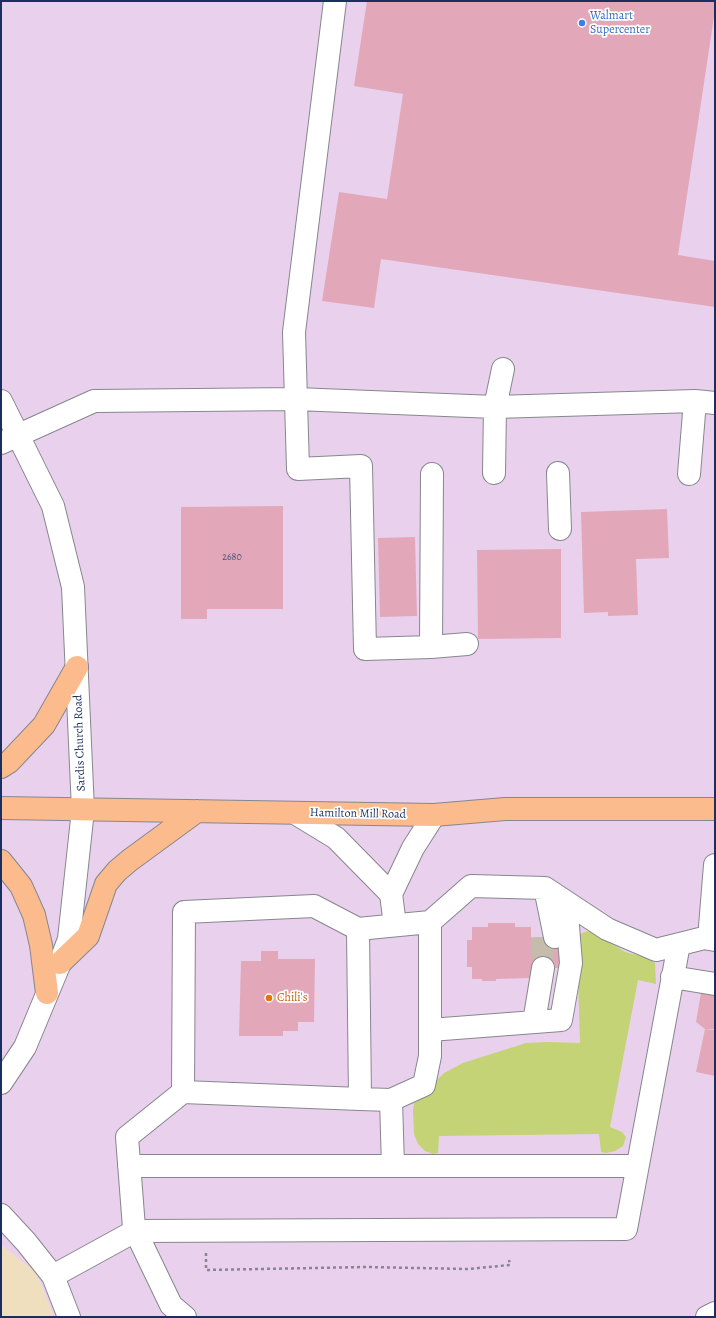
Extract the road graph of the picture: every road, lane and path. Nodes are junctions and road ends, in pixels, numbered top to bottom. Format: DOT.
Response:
graph roads {
  1 [pos="335,1"];
  2 [pos="503,369"];
  3 [pos="296,399"];
  4 [pos="1,401"];
  5 [pos="705,402"];
  6 [pos="496,407"];
  7 [pos="10,439"];
  8 [pos="494,473"];
  9 [pos="558,473"];
  10 [pos="432,474"];
  11 [pos="689,474"];
  12 [pos="560,529"];
  13 [pos="467,644"];
  14 [pos="431,647"];
  15 [pos="76,667"];
  16 [pos="1,766"];
  17 [pos="1,808"];
  18 [pos="715,809"];
  19 [pos="82,810"];
  20 [pos="197,811"];
  21 [pos="295,813"];
  22 [pos="434,815"];
  23 [pos="1,861"];
  24 [pos="715,865"];
  25 [pos="542,888"];
  26 [pos="391,894"];
  27 [pos="566,902"];
  28 [pos="430,922"];
  29 [pos="395,925"];
  30 [pos="358,929"];
  31 [pos="549,937"];
  32 [pos="712,939"];
  33 [pos="679,944"];
  34 [pos="60,963"];
  35 [pos="548,968"];
  36 [pos="672,978"];
  37 [pos="715,984"];
  38 [pos="47,993"];
  39 [pos="547,1021"];
  40 [pos="430,1030"];
  41 [pos="1,1083"];
  42 [pos="183,1092"];
  43 [pos="360,1099"];
  44 [pos="391,1100"];
  45 [pos="129,1166"];
  46 [pos="393,1166"];
  47 [pos="638,1166"];
  48 [pos="1,1215"];
  49 [pos="135,1231"];
  50 [pos="200,1251"];
  51 [pos="509,1260"];
  52 [pos="53,1276"];
  53 [pos="715,1313"];
  54 [pos="69,1317"];
  55 [pos="184,1317"];
  56 [pos="707,1317"];
  1 -- 3 [label="street"];
  2 -- 6 [label="street"];
  3 -- 6 [label="street"];
  3 -- 7 [label="street"];
  3 -- 14 [label="street"];
  4 -- 7 [label="street, Sardis Church Road"];
  5 -- 6 [label="street"];
  5 -- 11 [label="street"];
  6 -- 8 [label="street"];
  7 -- 15 [label="street, Sardis Church Road"];
  9 -- 12 [label="street"];
  10 -- 14 [label="street"];
  13 -- 14 [label="street"];
  15 -- 16 [label="main road"];
  15 -- 19 [label="street, Sardis Church Road"];
  17 -- 19 [label="main road, Hamilton Mill Road"];
  18 -- 22 [label="main road, Hamilton Mill Road"];
  19 -- 20 [label="main road, Hamilton Mill Road"];
  19 -- 34 [label="street, Sardis Church Road"];
  20 -- 21 [label="main road, Hamilton Mill Road"];
  20 -- 34 [label="main road"];
  21 -- 22 [label="main road, Hamilton Mill Road"];
  21 -- 26 [label="street"];
  22 -- 26 [label="street"];
  23 -- 38 [label="main road"];
  24 -- 32 [label="street"];
  25 -- 27 [label="street"];
  25 -- 28 [label="street"];
  25 -- 31 [label="street"];
  26 -- 29 [label="street"];
  27 -- 33 [label="street"];
  27 -- 39 [label="street"];
  28 -- 29 [label="street"];
  28 -- 40 [label="street"];
  29 -- 30 [label="street"];
  30 -- 42 [label="street"];
  30 -- 43 [label="street"];
  32 -- 33 [label="street"];
  33 -- 36 [label="street"];
  34 -- 38 [label="street, Sardis Church Road"];
  35 -- 39 [label="street"];
  36 -- 37 [label="street"];
  36 -- 47 [label="street"];
  38 -- 41 [label="street, Sardis Church Road"];
  39 -- 40 [label="street"];
  40 -- 44 [label="street"];
  42 -- 43 [label="street"];
  42 -- 45 [label="street"];
  43 -- 44 [label="street"];
  44 -- 46 [label="street"];
  45 -- 46 [label="street"];
  45 -- 49 [label="street"];
  46 -- 47 [label="street"];
  47 -- 49 [label="street"];
  48 -- 52 [label="street"];
  49 -- 52 [label="street"];
  49 -- 55 [label="street"];
  50 -- 51 [label="path"];
  52 -- 54 [label="street"];
  53 -- 56 [label="street"];
}
